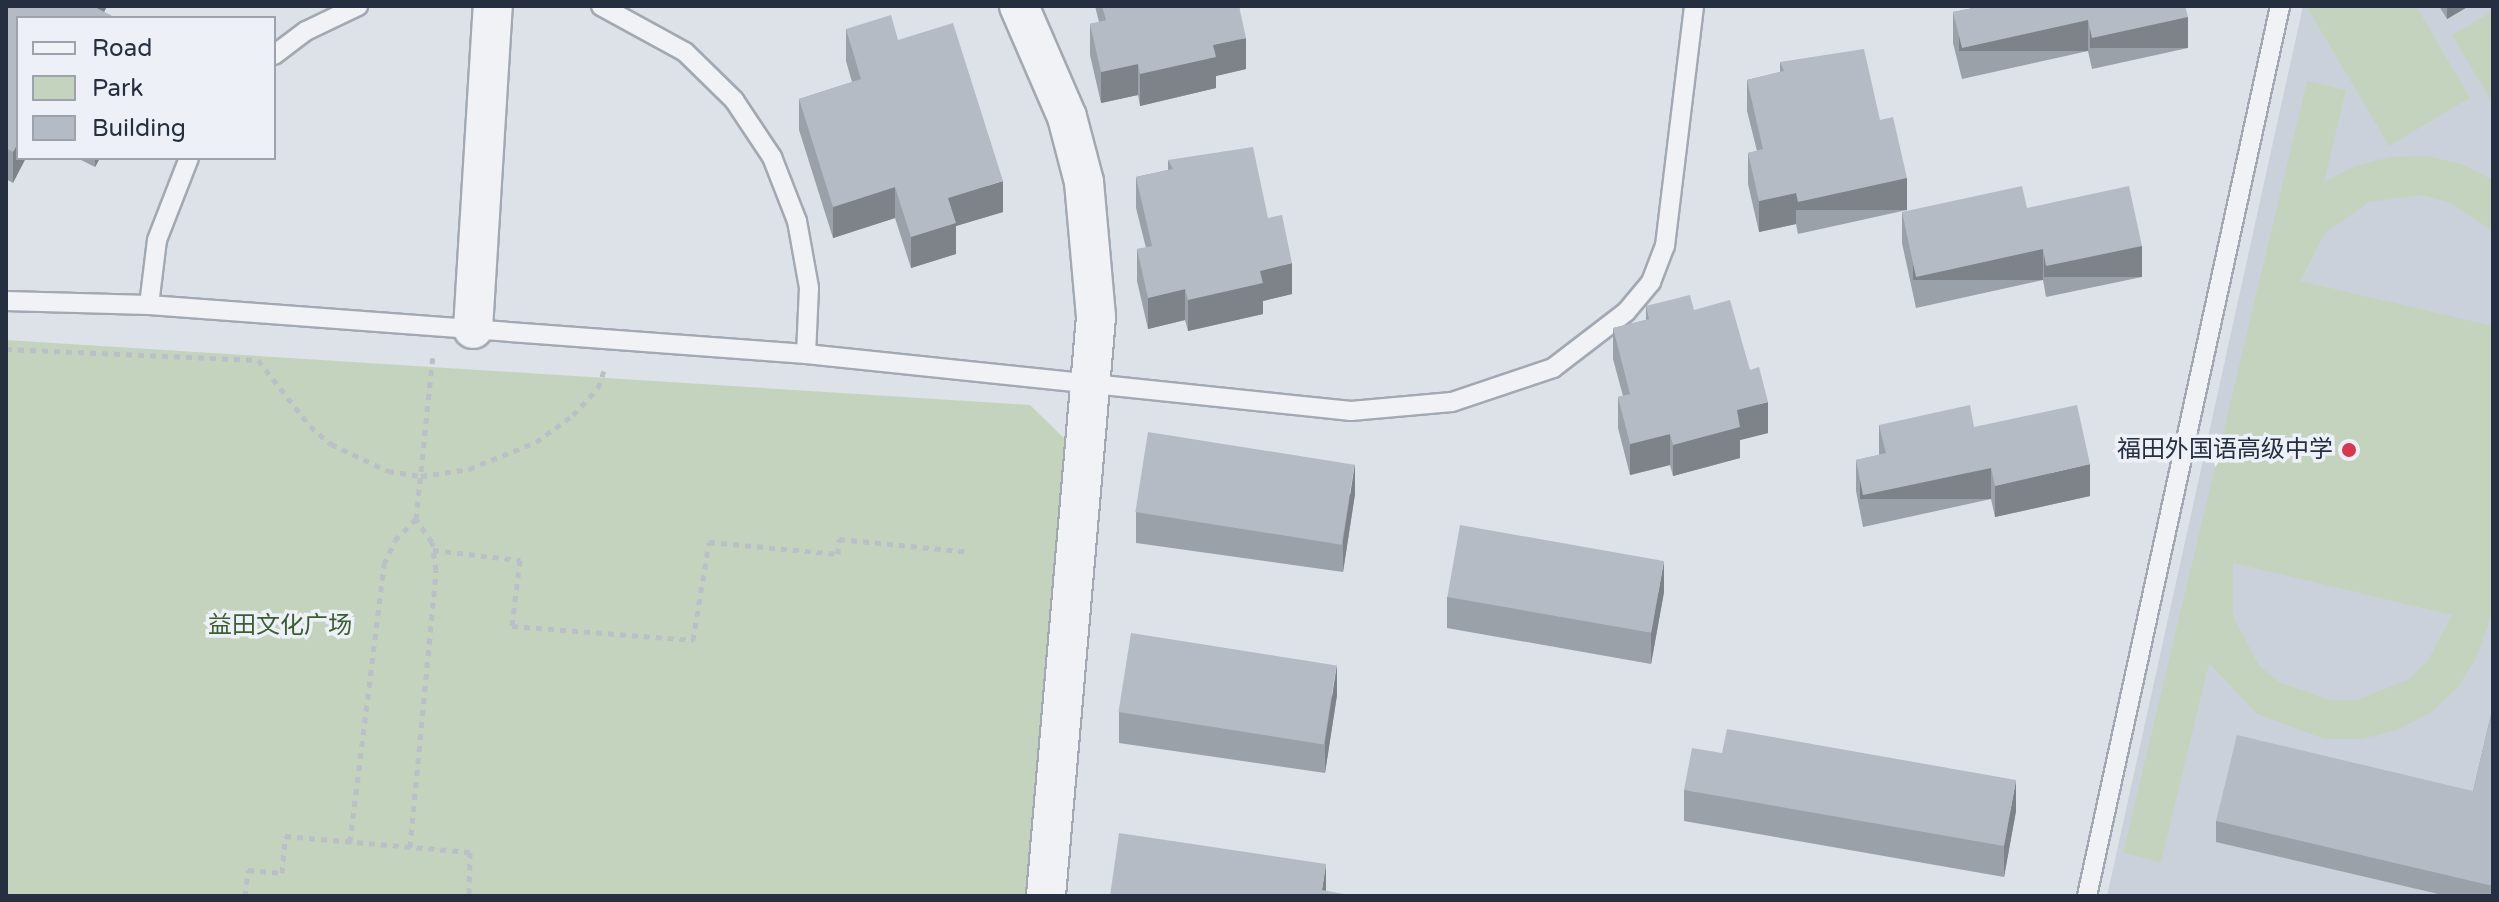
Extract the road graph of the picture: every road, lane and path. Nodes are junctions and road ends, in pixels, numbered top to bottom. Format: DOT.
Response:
graph roads {
  1 [pos="358,6"];
  2 [pos="493,6"];
  3 [pos="601,6"];
  4 [pos="1019,6"];
  5 [pos="1694,6"];
  6 [pos="2280,6"];
  7 [pos="276,54"];
  8 [pos="188,160"];
  9 [pos="6,301"];
  10 [pos="149,305"];
  11 [pos="455,328"];
  12 [pos="615,340"];
  13 [pos="6,349"];
  14 [pos="806,354"];
  15 [pos="1091,384"];
  16 [pos="421,476"];
  17 [pos="416,519"];
  18 [pos="433,550"];
  19 [pos="970,552"];
  20 [pos="350,842"];
  21 [pos="410,847"];
  22 [pos="245,896"];
  23 [pos="469,896"];
  24 [pos="1046,896"];
  25 [pos="2087,896"];
  1 -- 7 [label="lane"];
  2 -- 11 [label="street"];
  3 -- 14 [label="lane"];
  4 -- 15 [label="street"];
  5 -- 15 [label="lane"];
  6 -- 25 [label="lane"];
  8 -- 10 [label="lane"];
  9 -- 10 [label="lane"];
  10 -- 11 [label="lane"];
  11 -- 12 [label="lane"];
  11 -- 16 [label="path"];
  12 -- 14 [label="lane"];
  12 -- 16 [label="path"];
  13 -- 16 [label="path"];
  14 -- 15 [label="lane"];
  15 -- 24 [label="street"];
  16 -- 17 [label="path"];
  17 -- 18 [label="path"];
  17 -- 20 [label="path"];
  18 -- 19 [label="path"];
  18 -- 21 [label="path"];
  20 -- 21 [label="path"];
  20 -- 22 [label="path"];
  21 -- 23 [label="path"];
}
